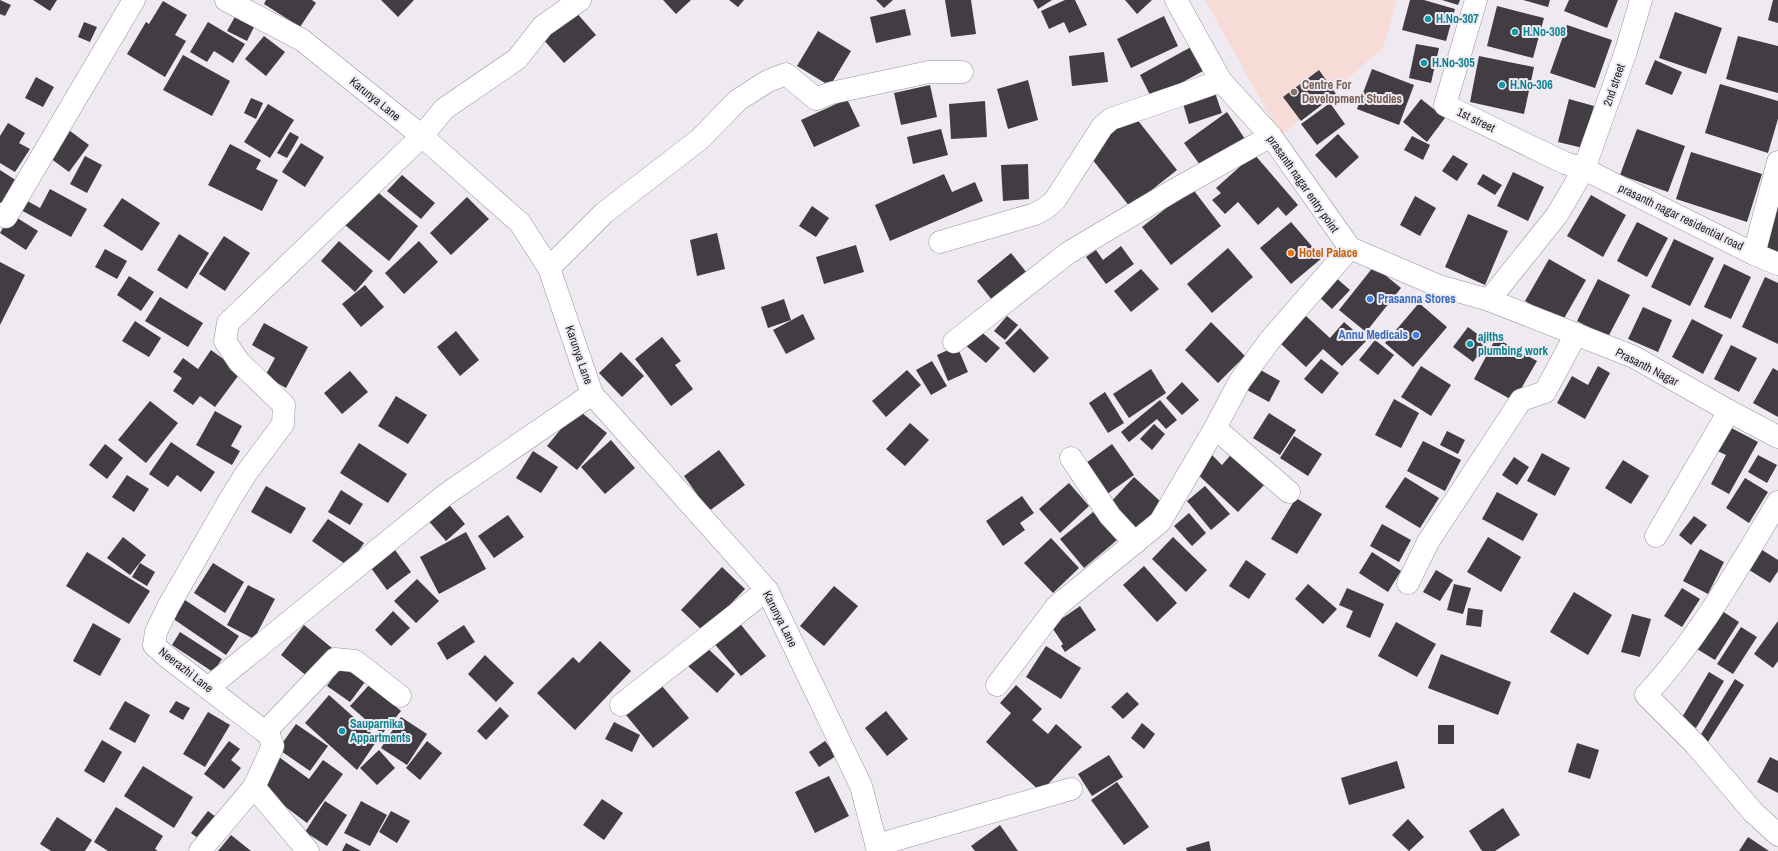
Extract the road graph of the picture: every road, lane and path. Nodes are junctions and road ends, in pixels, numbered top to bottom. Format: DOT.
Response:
graph roads {
  1 [pos="134,0"];
  2 [pos="226,0"];
  3 [pos="580,0"];
  4 [pos="1176,0"];
  5 [pos="1476,0"];
  6 [pos="1640,0"];
  7 [pos="962,72"];
  8 [pos="1220,81"];
  9 [pos="422,136"];
  10 [pos="1271,136"];
  11 [pos="1778,162"];
  12 [pos="1584,169"];
  13 [pos="0,214"];
  14 [pos="940,242"];
  15 [pos="1350,248"];
  16 [pos="1754,254"];
  17 [pos="1778,264"];
  18 [pos="550,268"];
  19 [pos="1489,300"];
  20 [pos="1576,334"];
  21 [pos="954,342"];
  22 [pos="592,394"];
  23 [pos="1728,412"];
  24 [pos="1215,428"];
  25 [pos="1778,437"];
  26 [pos="1071,458"];
  27 [pos="1289,492"];
  28 [pos="1778,502"];
  29 [pos="1656,536"];
  30 [pos="1135,543"];
  31 [pos="1408,583"];
  32 [pos="767,590"];
  33 [pos="997,685"];
  34 [pos="208,688"];
  35 [pos="400,696"];
  36 [pos="621,704"];
  37 [pos="266,731"];
  38 [pos="254,787"];
  39 [pos="1072,789"];
  40 [pos="1778,835"];
  41 [pos="877,848"];
  42 [pos="200,851"];
  43 [pos="308,851"];
  1 -- 13 [label="street"];
  2 -- 9 [label="street, Karunya Lane"];
  3 -- 9 [label="street"];
  4 -- 8 [label="street"];
  5 -- 12 [label="street, 1st street"];
  6 -- 12 [label="street, 2nd street"];
  7 -- 18 [label="street"];
  8 -- 10 [label="street, prasanth nagar entry point"];
  8 -- 14 [label="street"];
  9 -- 18 [label="street, Karunya Lane"];
  9 -- 34 [label="street, Neerazhi Lane"];
  10 -- 15 [label="street, prasanth nagar entry point"];
  10 -- 21 [label="street"];
  11 -- 16 [label="street"];
  12 -- 16 [label="street, prasanth nagar residential road"];
  12 -- 19 [label="street, 2nd street"];
  15 -- 19 [label="street"];
  15 -- 24 [label="street"];
  16 -- 17 [label="street, prasanth nagar residential road"];
  18 -- 22 [label="street, Karunya Lane"];
  19 -- 20 [label="street, Prasanth Nagar"];
  20 -- 23 [label="street, Prasanth Nagar"];
  20 -- 31 [label="street"];
  22 -- 32 [label="street, Karunya Lane"];
  22 -- 34 [label="street"];
  23 -- 25 [label="street, Prasanth Nagar"];
  23 -- 29 [label="street"];
  24 -- 27 [label="street"];
  24 -- 30 [label="street"];
  26 -- 30 [label="street"];
  28 -- 40 [label="street"];
  30 -- 33 [label="street"];
  32 -- 36 [label="street"];
  32 -- 41 [label="street, Karunya Lane"];
  34 -- 37 [label="street, Neerazhi Lane"];
  35 -- 37 [label="street"];
  37 -- 38 [label="street"];
  38 -- 42 [label="street"];
  38 -- 43 [label="street"];
  39 -- 41 [label="street"];
}
